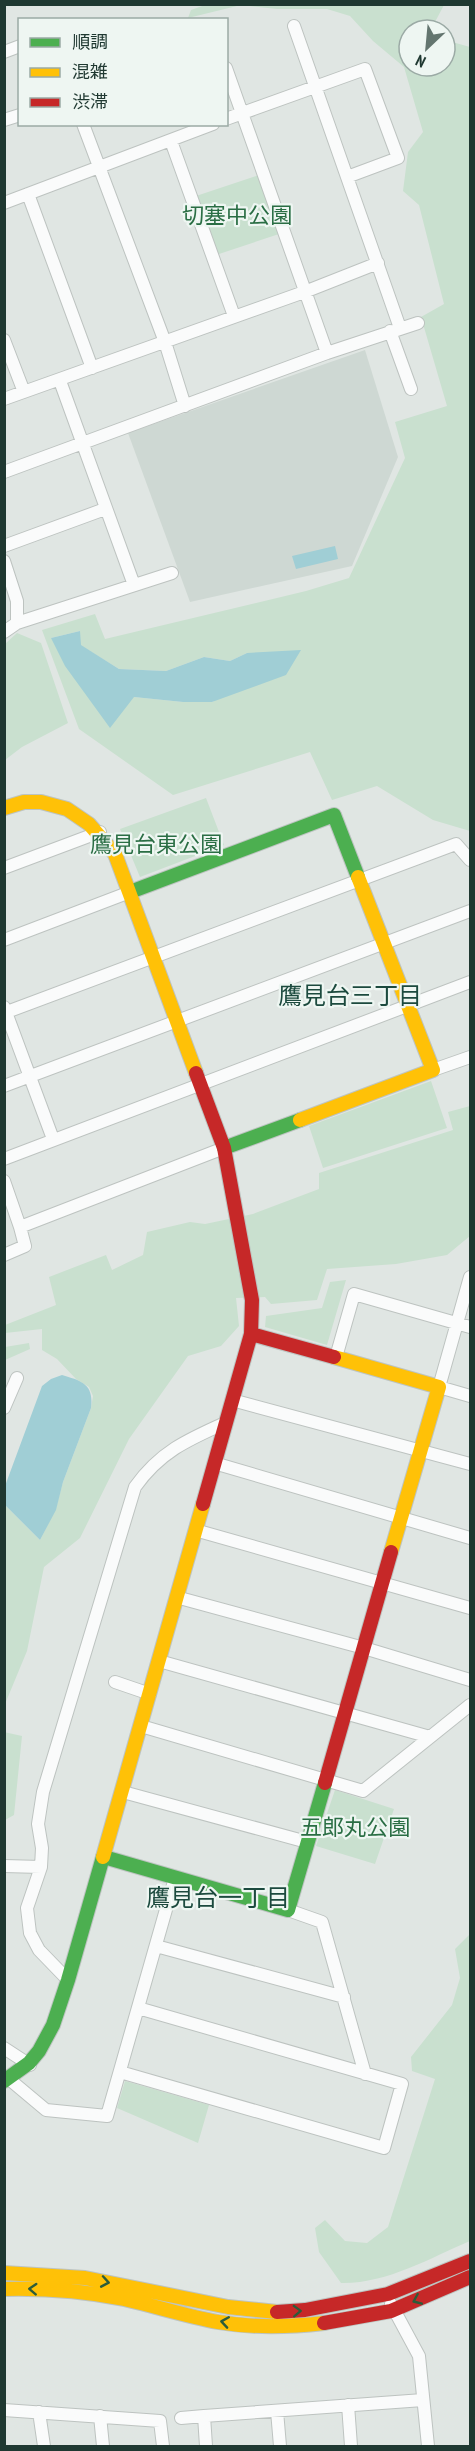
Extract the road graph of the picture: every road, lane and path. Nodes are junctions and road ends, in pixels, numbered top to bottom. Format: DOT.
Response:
graph roads {
  1 [pos="294,26"];
  2 [pos="228,73"];
  3 [pos="315,87"];
  4 [pos="243,113"];
  5 [pos="228,118"];
  6 [pos="84,126"];
  7 [pos="208,126"];
  8 [pos="171,141"];
  9 [pos="99,167"];
  10 [pos="346,177"];
  11 [pos="28,194"];
  12 [pos="4,203"];
  13 [pos="378,263"];
  14 [pos="307,291"];
  15 [pos="234,316"];
  16 [pos="418,323"];
  17 [pos="395,330"];
  18 [pos="4,340"];
  19 [pos="165,342"];
  20 [pos="327,353"];
  21 [pos="92,368"];
  22 [pos="60,381"];
  23 [pos="411,389"];
  24 [pos="24,392"];
  25 [pos="4,399"];
  26 [pos="185,406"];
  27 [pos="82,443"];
  28 [pos="4,472"];
  29 [pos="105,509"];
  30 [pos="4,546"];
  31 [pos="4,561"];
  32 [pos="172,573"];
  33 [pos="134,585"];
  34 [pos="17,623"];
  35 [pos="4,632"];
  36 [pos="4,808"];
  37 [pos="100,832"];
  38 [pos="471,861"];
  39 [pos="4,868"];
  40 [pos="361,879"];
  41 [pos="130,892"];
  42 [pos="471,911"];
  43 [pos="4,940"];
  44 [pos="385,944"];
  45 [pos="153,956"];
  46 [pos="471,982"];
  47 [pos="409,1005"];
  48 [pos="5,1011"];
  49 [pos="178,1019"];
  50 [pos="471,1057"];
  51 [pos="433,1070"];
  52 [pos="29,1076"];
  53 [pos="200,1083"];
  54 [pos="4,1086"];
  55 [pos="53,1140"];
  56 [pos="224,1148"];
  57 [pos="4,1159"];
  58 [pos="4,1181"];
  59 [pos="20,1227"];
  60 [pos="4,1255"];
  61 [pos="471,1277"];
  62 [pos="458,1323"];
  63 [pos="471,1327"];
  64 [pos="251,1334"];
  65 [pos="336,1357"];
  66 [pos="17,1378"];
  67 [pos="439,1387"];
  68 [pos="471,1396"];
  69 [pos="232,1400"];
  70 [pos="4,1408"];
  71 [pos="225,1423"];
  72 [pos="421,1450"];
  73 [pos="214,1463"];
  74 [pos="471,1464"];
  75 [pos="401,1517"];
  76 [pos="195,1530"];
  77 [pos="471,1538"];
  78 [pos="383,1582"];
  79 [pos="177,1597"];
  80 [pos="471,1608"];
  81 [pos="364,1648"];
  82 [pos="159,1661"];
  83 [pos="471,1680"];
  84 [pos="115,1682"];
  85 [pos="150,1694"];
  86 [pos="471,1705"];
  87 [pos="345,1712"];
  88 [pos="141,1726"];
  89 [pos="430,1737"];
  90 [pos="326,1779"];
  91 [pos="123,1792"];
  92 [pos="308,1842"];
  93 [pos="104,1857"];
  94 [pos="4,1866"];
  95 [pos="41,1867"];
  96 [pos="175,1878"];
  97 [pos="288,1910"];
  98 [pos="156,1946"];
  99 [pos="68,1980"];
  100 [pos="344,1997"];
  101 [pos="138,2008"];
  102 [pos="4,2048"];
  103 [pos="30,2065"];
  104 [pos="120,2072"];
  105 [pos="365,2074"];
  106 [pos="7,2080"];
  107 [pos="471,2261"];
  108 [pos="4,2273"];
  109 [pos="471,2277"];
  110 [pos="4,2289"];
  111 [pos="388,2294"];
  112 [pos="393,2310"];
  113 [pos="423,2400"];
  114 [pos="348,2405"];
  115 [pos="4,2410"];
  116 [pos="277,2411"];
  117 [pos="39,2412"];
  118 [pos="100,2416"];
  119 [pos="204,2416"];
  120 [pos="182,2418"];
  121 [pos="44,2446"];
  122 [pos="103,2446"];
  123 [pos="163,2446"];
  124 [pos="206,2446"];
  125 [pos="280,2446"];
  126 [pos="351,2446"];
  127 [pos="428,2446"];
  1 -- 3 [label="street"];
  2 -- 4 [label="street"];
  3 -- 4 [label="street"];
  3 -- 10 [label="street"];
  3 -- 10 [label="street"];
  4 -- 5 [label="street"];
  4 -- 14 [label="street"];
  6 -- 9 [label="street"];
  7 -- 8 [label="street"];
  8 -- 9 [label="street"];
  8 -- 15 [label="street"];
  9 -- 11 [label="street"];
  9 -- 19 [label="street"];
  10 -- 13 [label="street"];
  11 -- 12 [label="street"];
  11 -- 21 [label="street"];
  13 -- 14 [label="street"];
  13 -- 17 [label="street"];
  14 -- 15 [label="street"];
  14 -- 20 [label="street"];
  15 -- 19 [label="street"];
  16 -- 17 [label="street"];
  17 -- 20 [label="street"];
  17 -- 23 [label="street"];
  18 -- 24 [label="street"];
  19 -- 21 [label="street"];
  19 -- 26 [label="street"];
  20 -- 26 [label="street"];
  21 -- 22 [label="street"];
  22 -- 24 [label="street"];
  22 -- 27 [label="street"];
  24 -- 25 [label="street"];
  26 -- 27 [label="street"];
  27 -- 28 [label="street"];
  27 -- 29 [label="street"];
  29 -- 30 [label="street"];
  29 -- 33 [label="street"];
  31 -- 34 [label="street"];
  32 -- 33 [label="street"];
  33 -- 34 [label="street"];
  34 -- 35 [label="street"];
  36 -- 37 [label="street"];
  37 -- 39 [label="street"];
  37 -- 41 [label="street"];
  38 -- 40 [label="street"];
  40 -- 41 [label="street"];
  40 -- 44 [label="street"];
  40 -- 45 [label="street"];
  41 -- 43 [label="street"];
  41 -- 45 [label="street"];
  42 -- 44 [label="street"];
  44 -- 47 [label="street"];
  44 -- 49 [label="street"];
  45 -- 48 [label="street"];
  45 -- 49 [label="street"];
  46 -- 47 [label="street"];
  47 -- 51 [label="street"];
  47 -- 53 [label="street"];
  48 -- 52 [label="street"];
  49 -- 52 [label="street"];
  49 -- 53 [label="street"];
  50 -- 51 [label="street"];
  51 -- 56 [label="street"];
  52 -- 54 [label="street"];
  52 -- 55 [label="street"];
  53 -- 55 [label="street"];
  53 -- 56 [label="street"];
  55 -- 57 [label="street"];
  56 -- 59 [label="street"];
  56 -- 64 [label="street"];
  58 -- 59 [label="street"];
  59 -- 60 [label="street"];
  61 -- 62 [label="street"];
  62 -- 63 [label="street"];
  62 -- 65 [label="street"];
  62 -- 67 [label="street"];
  64 -- 65 [label="street"];
  64 -- 69 [label="street"];
  65 -- 67 [label="street"];
  66 -- 70 [label="street"];
  67 -- 68 [label="street"];
  67 -- 72 [label="street"];
  69 -- 71 [label="street"];
  69 -- 72 [label="street"];
  71 -- 73 [label="street"];
  71 -- 95 [label="street"];
  72 -- 74 [label="street"];
  72 -- 75 [label="street"];
  73 -- 75 [label="street"];
  73 -- 76 [label="street"];
  75 -- 77 [label="street"];
  75 -- 78 [label="street"];
  76 -- 78 [label="street"];
  76 -- 79 [label="street"];
  78 -- 80 [label="street"];
  78 -- 81 [label="street"];
  79 -- 81 [label="street"];
  79 -- 82 [label="street"];
  81 -- 83 [label="street"];
  81 -- 87 [label="street"];
  82 -- 85 [label="street"];
  82 -- 87 [label="street"];
  84 -- 85 [label="street"];
  85 -- 88 [label="street"];
  86 -- 89 [label="street"];
  87 -- 89 [label="street"];
  87 -- 90 [label="street"];
  88 -- 90 [label="street"];
  88 -- 91 [label="street"];
  89 -- 90 [label="street"];
  90 -- 92 [label="street"];
  91 -- 92 [label="street"];
  91 -- 93 [label="street"];
  92 -- 97 [label="street"];
  93 -- 96 [label="street"];
  93 -- 99 [label="street"];
  94 -- 95 [label="street"];
  95 -- 99 [label="street"];
  96 -- 97 [label="street"];
  96 -- 98 [label="street"];
  97 -- 100 [label="street"];
  98 -- 100 [label="street"];
  98 -- 101 [label="street"];
  99 -- 103 [label="street"];
  100 -- 105 [label="street"];
  101 -- 104 [label="street"];
  101 -- 105 [label="street"];
  102 -- 103 [label="street"];
  103 -- 106 [label="street"];
  104 -- 105 [label="street"];
  104 -- 106 [label="street"];
  107 -- 111 [label="street"];
  108 -- 111 [label="street, one-way"];
  109 -- 112 [label="street, one-way"];
  112 -- 110 [label="street, one-way"];
  111 -- 112 [label="street"];
  112 -- 113 [label="street"];
  113 -- 114 [label="street"];
  113 -- 127 [label="street"];
  114 -- 116 [label="street"];
  114 -- 126 [label="street"];
  115 -- 117 [label="street"];
  116 -- 119 [label="street"];
  116 -- 125 [label="street"];
  117 -- 118 [label="street"];
  117 -- 121 [label="street"];
  118 -- 122 [label="street"];
  118 -- 123 [label="street"];
  119 -- 120 [label="street"];
  119 -- 124 [label="street"];
}
